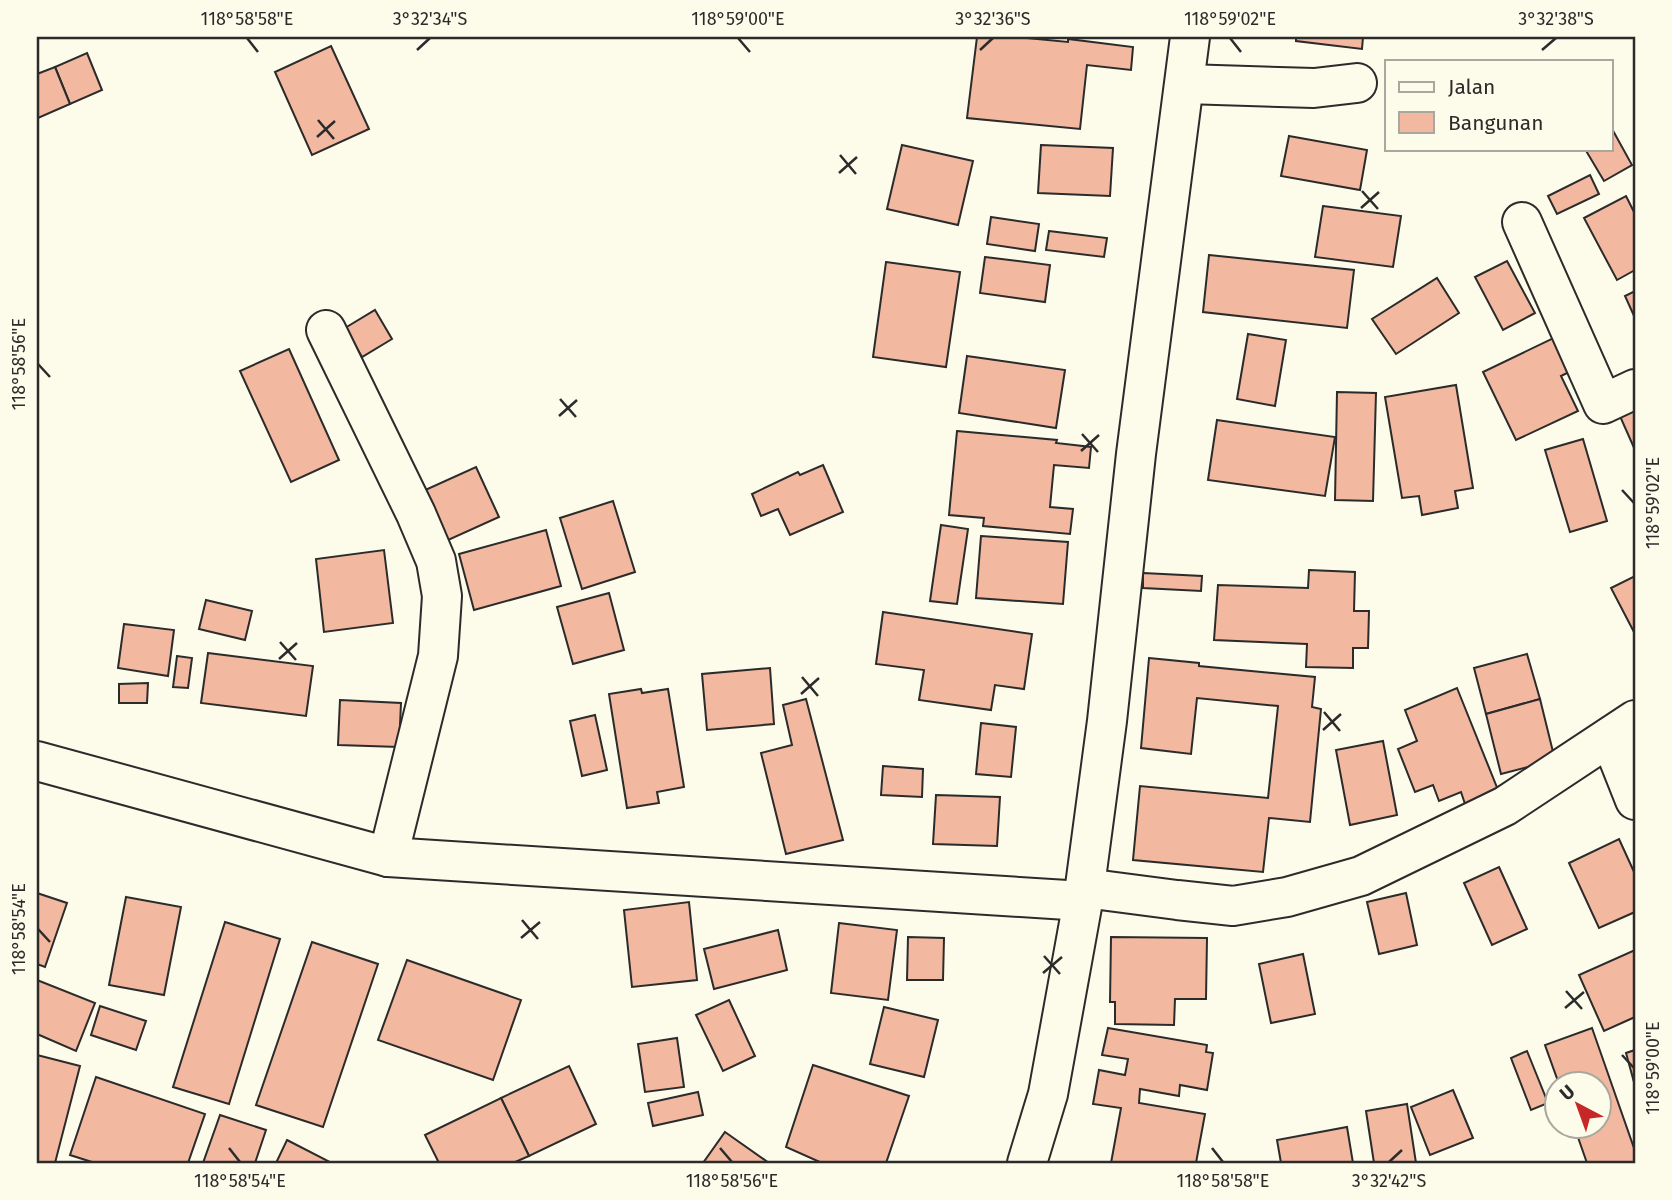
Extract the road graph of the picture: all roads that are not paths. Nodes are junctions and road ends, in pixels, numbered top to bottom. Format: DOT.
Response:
graph roads {
  1 [pos="1190,37"];
  2 [pos="1185,83"];
  3 [pos="1357,83"];
  4 [pos="1522,222"];
  5 [pos="326,330"];
  6 [pos="1635,389"];
  7 [pos="1622,729"];
  8 [pos="37,761"];
  9 [pos="1635,800"];
  10 [pos="388,857"];
  11 [pos="1084,894"];
  12 [pos="1027,1163"];
  1 -- 2 [label="main road"];
  2 -- 3 [label="main road"];
  2 -- 11 [label="main road"];
  4 -- 6 [label="main road"];
  5 -- 10 [label="main road"];
  7 -- 9 [label="main road"];
  7 -- 11 [label="main road"];
  8 -- 10 [label="main road"];
  10 -- 11 [label="main road"];
  11 -- 12 [label="main road"];
}
